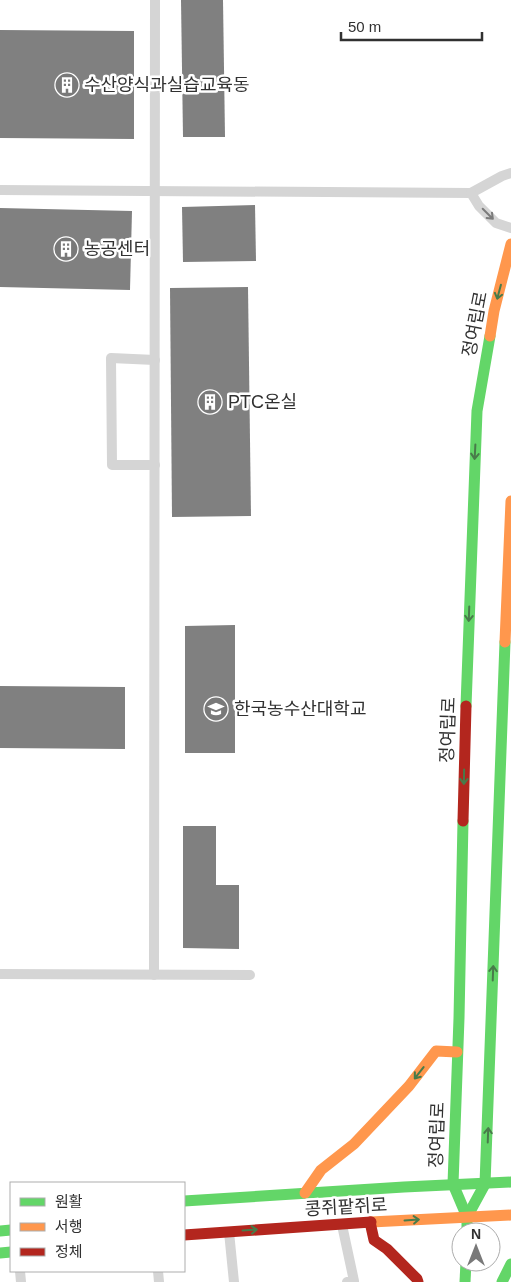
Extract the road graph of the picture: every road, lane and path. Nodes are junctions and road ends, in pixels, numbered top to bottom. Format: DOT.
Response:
graph roads {
  1 [pos="155,0"];
  2 [pos="511,173"];
  3 [pos="0,190"];
  4 [pos="155,190"];
  5 [pos="471,193"];
  6 [pos="511,228"];
  7 [pos="511,244"];
  8 [pos="155,360"];
  9 [pos="155,465"];
  10 [pos="511,501"];
  11 [pos="0,974"];
  12 [pos="154,975"];
  13 [pos="250,975"];
  14 [pos="492,1023"];
  15 [pos="501,1039"];
  16 [pos="457,1052"];
  17 [pos="511,1182"];
  18 [pos="453,1184"];
  19 [pos="485,1184"];
  20 [pos="305,1193"];
  21 [pos="185,1201"];
  22 [pos="511,1215"];
  23 [pos="468,1217"];
  24 [pos="370,1222"];
  25 [pos="468,1222"];
  26 [pos="342,1225"];
  27 [pos="228,1232"];
  28 [pos="185,1235"];
  29 [pos="511,1264"];
  30 [pos="234,1282"];
  31 [pos="347,1282"];
  32 [pos="418,1282"];
  33 [pos="502,1282"];
  1 -- 4 [label="lane"];
  2 -- 5 [label="lane"];
  3 -- 4 [label="lane"];
  4 -- 5 [label="lane"];
  4 -- 8 [label="lane"];
  5 -- 6 [label="lane, one-way"];
  7 -- 16 [label="street, 정여립로, one-way"];
  8 -- 9 [label="lane"];
  8 -- 9 [label="lane"];
  9 -- 12 [label="lane"];
  14 -- 10 [label="street, 정여립로, one-way"];
  11 -- 12 [label="lane"];
  12 -- 13 [label="lane"];
  14 -- 15 [label="street"];
  19 -- 14 [label="street, 정여립로, one-way"];
  16 -- 18 [label="street, 정여립로"];
  16 -- 20 [label="street, one-way"];
  17 -- 19 [label="street, 콩쥐팥쥐로"];
  18 -- 19 [label="street, 콩쥐팥쥐로"];
  18 -- 20 [label="street, 콩쥐팥쥐로"];
  18 -- 23 [label="street, 정여립로"];
  19 -- 23 [label="street, 정여립로"];
  20 -- 21 [label="street, 콩쥐팥쥐로"];
  22 -- 23 [label="street, 콩쥐팥쥐로"];
  24 -- 23 [label="street, 콩쥐팥쥐로, one-way"];
  23 -- 25 [label="street, 정여립로"];
  24 -- 26 [label="street, 콩쥐팥쥐로"];
  24 -- 32 [label="street"];
  27 -- 26 [label="street, 콩쥐팥쥐로, one-way"];
  26 -- 31 [label="lane"];
  27 -- 28 [label="street, 콩쥐팥쥐로"];
  27 -- 30 [label="lane"];
  29 -- 33 [label="street"];
}
